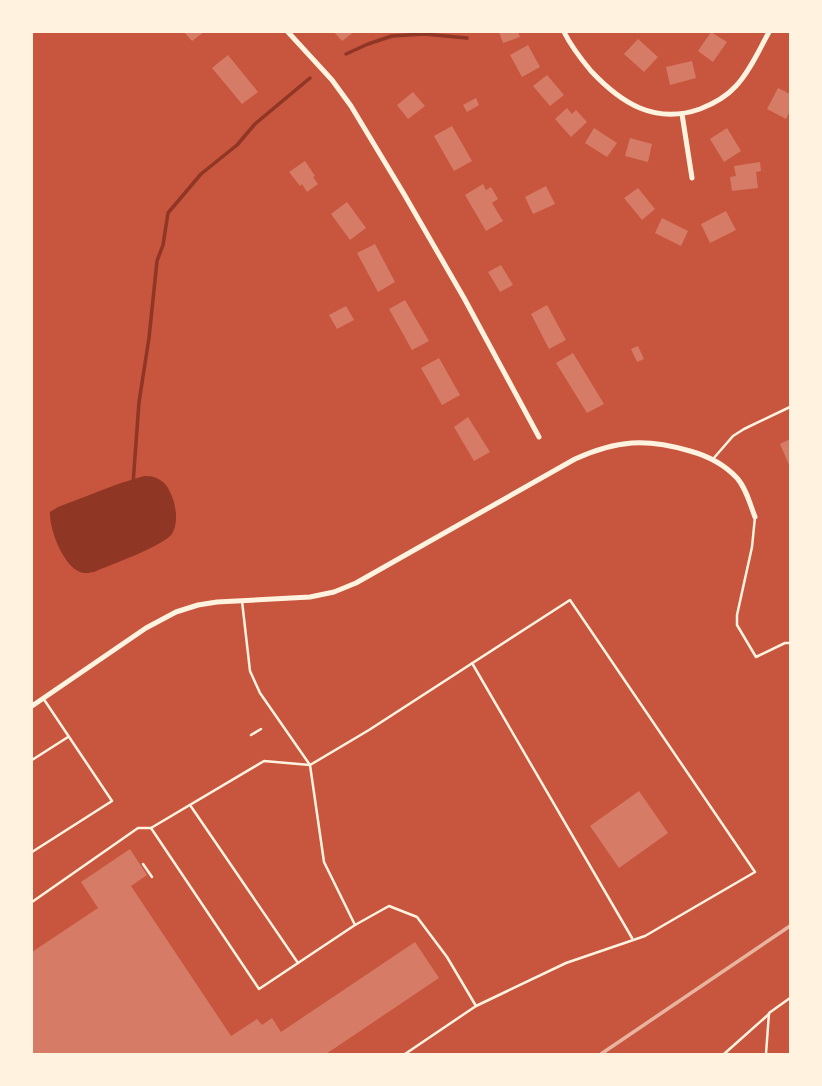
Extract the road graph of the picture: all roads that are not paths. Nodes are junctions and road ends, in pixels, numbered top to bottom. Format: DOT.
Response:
graph roads {
  1 [pos="288,32"];
  2 [pos="564,32"];
  3 [pos="769,32"];
  4 [pos="682,114"];
  5 [pos="692,178"];
  6 [pos="790,407"];
  7 [pos="539,437"];
  8 [pos="713,460"];
  9 [pos="755,517"];
  10 [pos="242,601"];
  11 [pos="790,643"];
  12 [pos="472,663"];
  13 [pos="43,698"];
  14 [pos="32,706"];
  15 [pos="68,737"];
  16 [pos="32,760"];
  17 [pos="310,765"];
  18 [pos="190,805"];
  19 [pos="151,828"];
  20 [pos="32,852"];
  21 [pos="32,902"];
  22 [pos="355,925"];
  23 [pos="633,940"];
  24 [pos="298,963"];
  25 [pos="790,998"];
  26 [pos="476,1006"];
  27 [pos="769,1014"];
  28 [pos="405,1055"];
  29 [pos="724,1055"];
  30 [pos="766,1055"];
  1 -- 7 [label="street"];
  2 -- 4 [label="street"];
  3 -- 4 [label="street"];
  4 -- 5 [label="street"];
  6 -- 8 [label="lane"];
  8 -- 9 [label="street"];
  8 -- 10 [label="street"];
  9 -- 11 [label="lane"];
  10 -- 13 [label="street"];
  10 -- 17 [label="lane"];
  12 -- 17 [label="lane"];
  12 -- 23 [label="lane"];
  12 -- 23 [label="lane"];
  13 -- 14 [label="street"];
  13 -- 15 [label="lane"];
  15 -- 16 [label="lane"];
  15 -- 20 [label="lane"];
  17 -- 18 [label="lane"];
  17 -- 22 [label="lane"];
  18 -- 19 [label="lane"];
  18 -- 24 [label="lane"];
  19 -- 21 [label="lane"];
  19 -- 24 [label="lane"];
  22 -- 24 [label="lane"];
  22 -- 26 [label="lane"];
  23 -- 26 [label="lane"];
  25 -- 27 [label="lane"];
  26 -- 28 [label="lane"];
  27 -- 29 [label="lane"];
  27 -- 30 [label="lane"];
}
